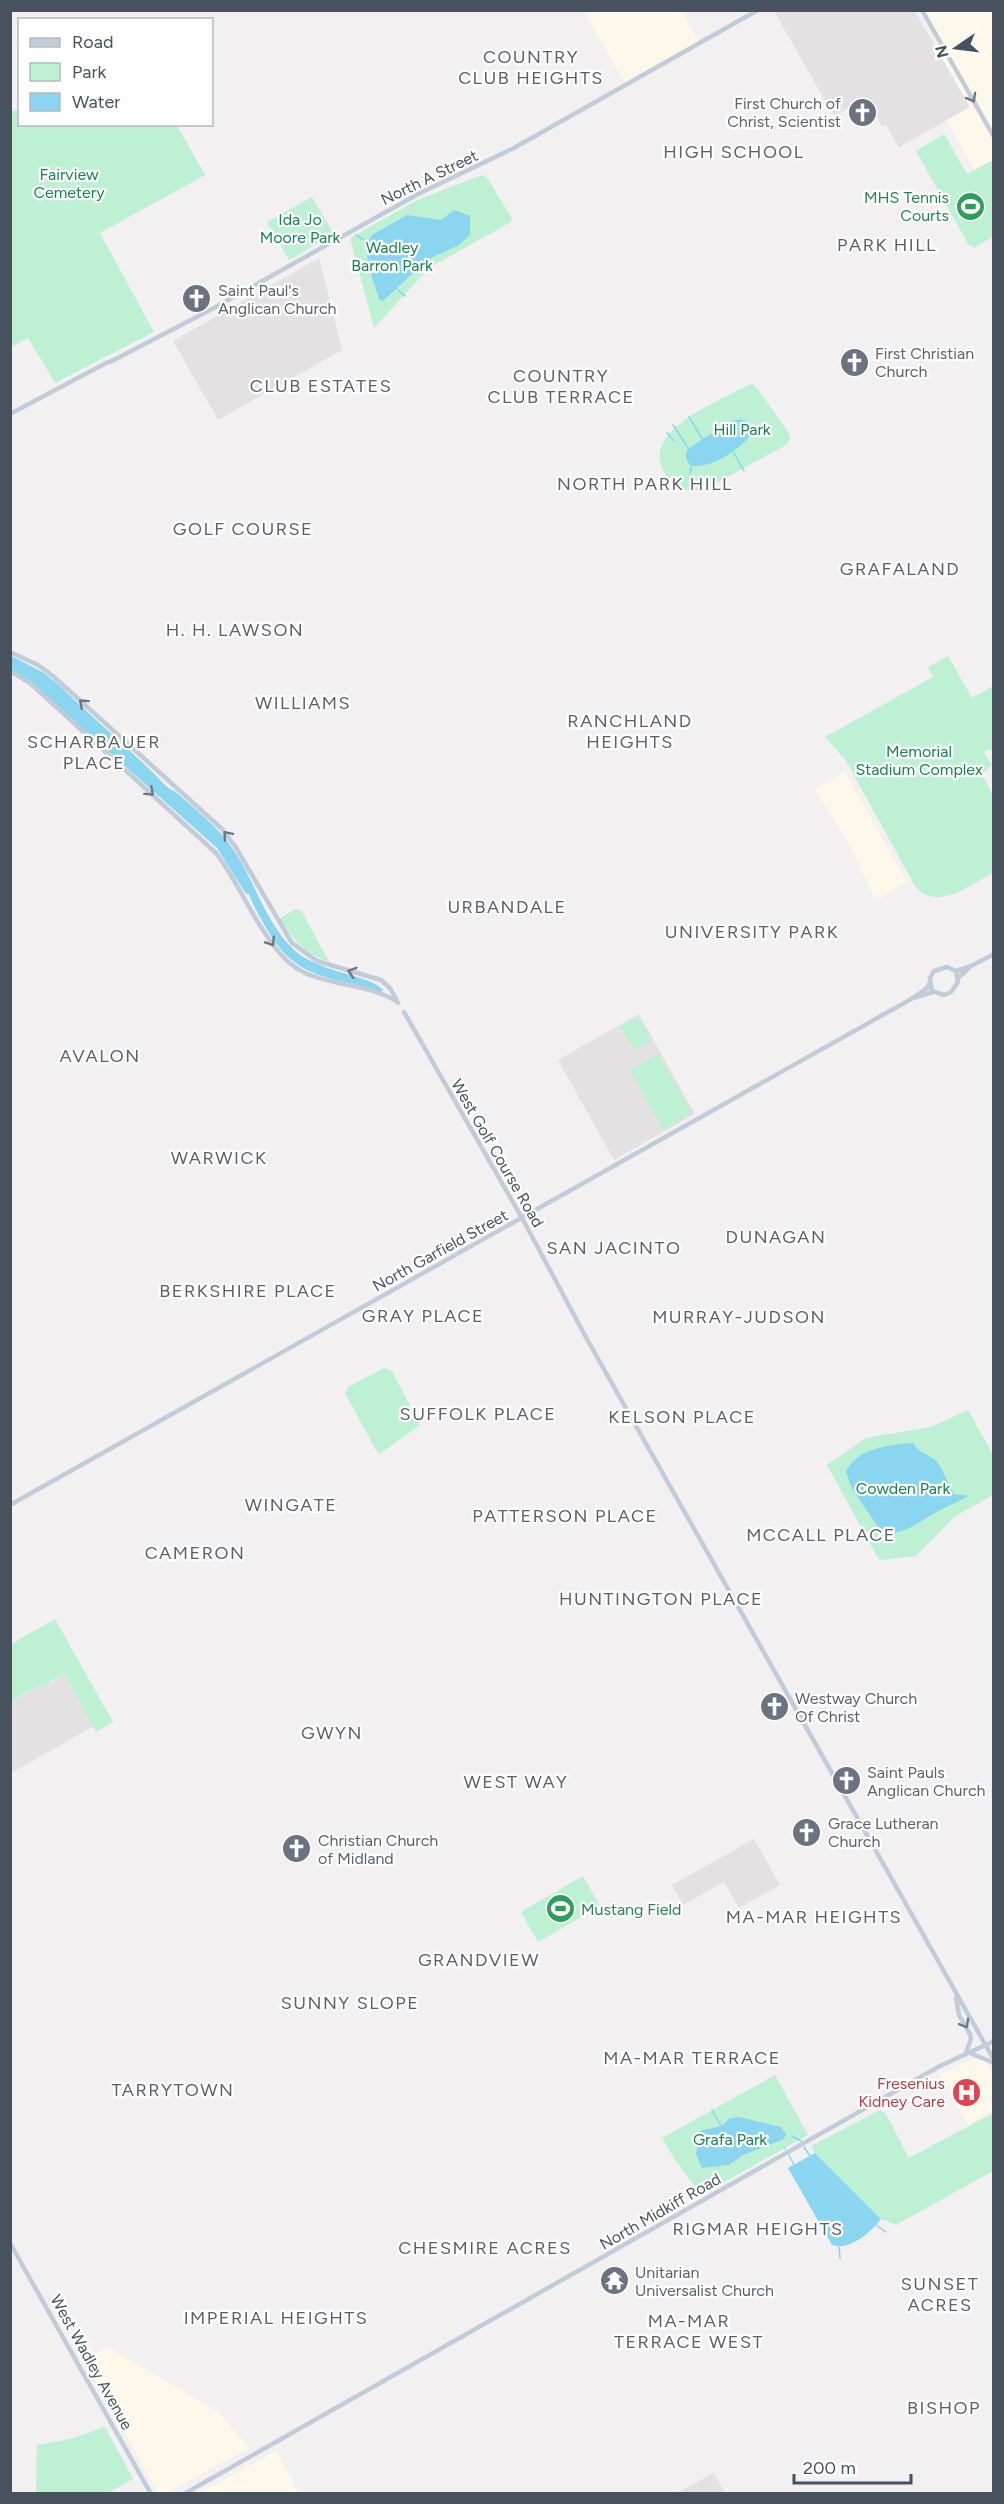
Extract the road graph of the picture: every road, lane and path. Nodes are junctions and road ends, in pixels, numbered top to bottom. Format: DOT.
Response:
graph roads {
  1 [pos="758,10"];
  2 [pos="922,10"];
  3 [pos="993,137"];
  4 [pos="10,414"];
  5 [pos="10,651"];
  6 [pos="10,671"];
  7 [pos="993,954"];
  8 [pos="971,966"];
  9 [pos="956,971"];
  10 [pos="958,979"];
  11 [pos="929,984"];
  12 [pos="934,992"];
  13 [pos="913,998"];
  14 [pos="404,1012"];
  15 [pos="522,1218"];
  16 [pos="10,1505"];
  17 [pos="955,1993"];
  18 [pos="993,2042"];
  19 [pos="985,2046"];
  20 [pos="967,2054"];
  21 [pos="993,2061"];
  22 [pos="10,2243"];
  23 [pos="151,2493"];
  24 [pos="184,2493"];
  1 -- 4 [label="main road, North A Street"];
  2 -- 3 [label="main road, one-way"];
  6 -- 5 [label="main road, one-way"];
  7 -- 8 [label="main road"];
  8 -- 9 [label="main road"];
  8 -- 10 [label="main road"];
  9 -- 10 [label="main road"];
  9 -- 11 [label="main road"];
  10 -- 12 [label="main road"];
  11 -- 12 [label="main road"];
  11 -- 13 [label="main road"];
  12 -- 13 [label="main road"];
  13 -- 15 [label="main road, North Garfield Street"];
  14 -- 15 [label="main road, West Golf Course Road"];
  15 -- 16 [label="main road, North Garfield Street"];
  15 -- 17 [label="main road, West Golf Course Road"];
  17 -- 19 [label="main road, West Golf Course Road"];
  17 -- 20 [label="main road, one-way"];
  18 -- 19 [label="main road, North Midkiff Road"];
  19 -- 20 [label="main road, North Midkiff Road"];
  19 -- 21 [label="main road, West Golf Course Road"];
  20 -- 21 [label="main road"];
  20 -- 24 [label="main road, North Midkiff Road"];
  22 -- 23 [label="main road, West Wadley Avenue"];
}
